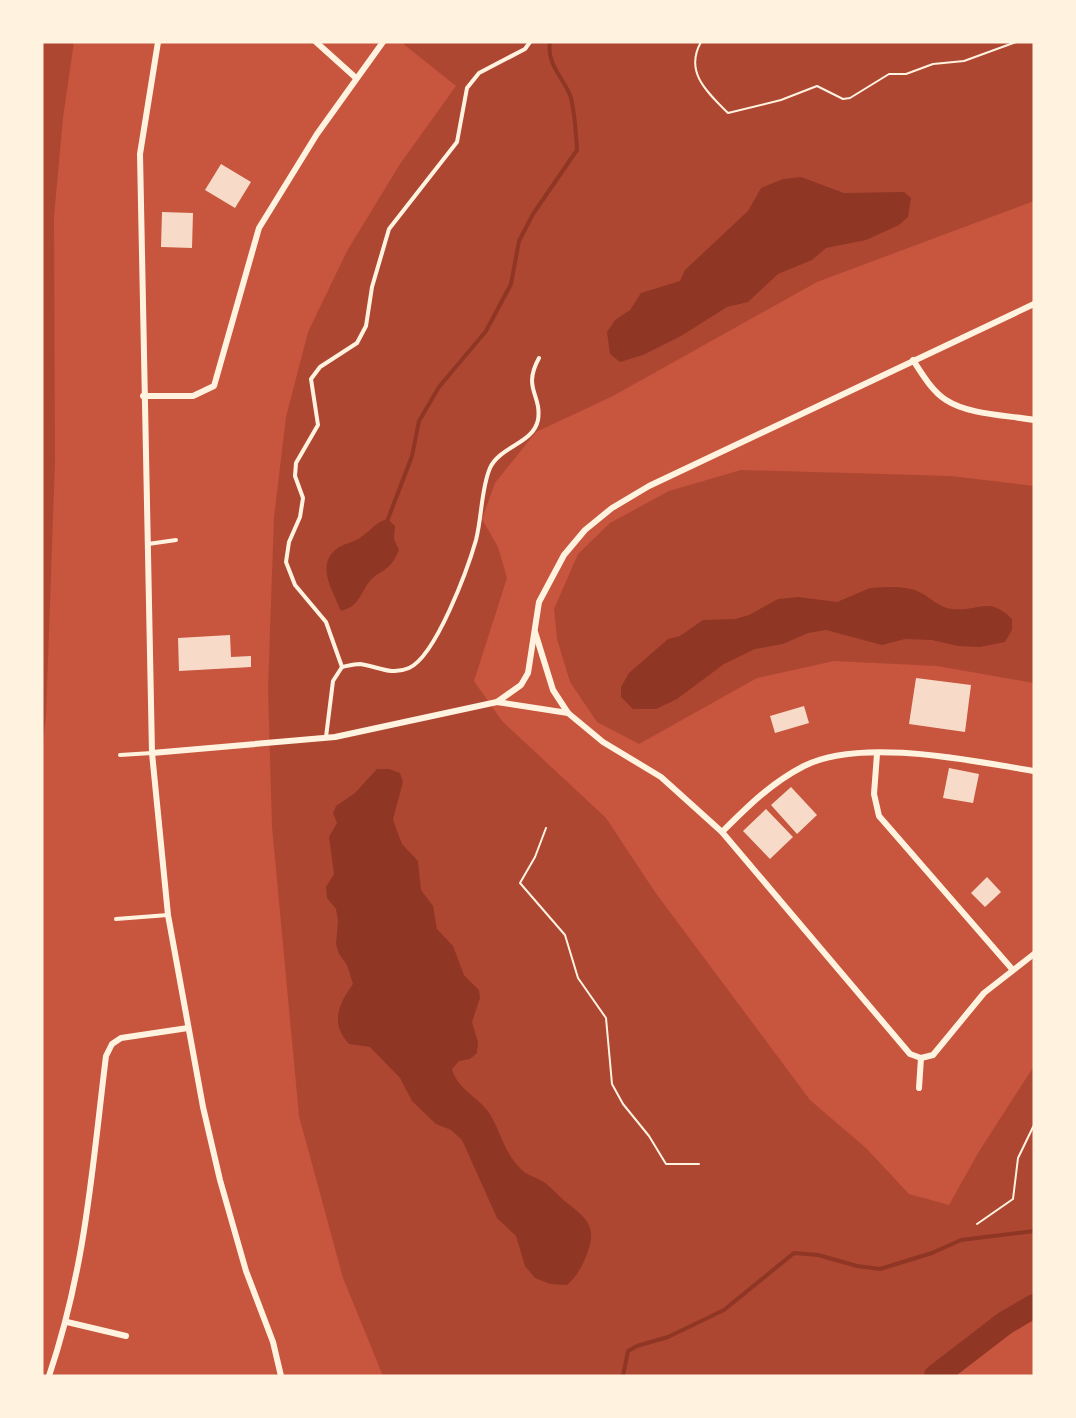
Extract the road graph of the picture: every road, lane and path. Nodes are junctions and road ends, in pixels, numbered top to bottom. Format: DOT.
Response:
graph roads {
  1 [pos="159,42"];
  2 [pos="316,42"];
  3 [pos="383,42"];
  4 [pos="530,42"];
  5 [pos="701,42"];
  6 [pos="1016,42"];
  7 [pos="356,78"];
  8 [pos="1034,304"];
  9 [pos="538,358"];
  10 [pos="913,360"];
  11 [pos="143,396"];
  12 [pos="1034,420"];
  13 [pos="176,540"];
  14 [pos="148,544"];
  15 [pos="534,629"];
  16 [pos="342,667"];
  17 [pos="497,702"];
  18 [pos="568,713"];
  19 [pos="326,738"];
  20 [pos="152,753"];
  21 [pos="877,754"];
  22 [pos="120,755"];
  23 [pos="1034,771"];
  24 [pos="546,828"];
  25 [pos="722,832"];
  26 [pos="168,915"];
  27 [pos="116,920"];
  28 [pos="1034,954"];
  29 [pos="1012,969"];
  30 [pos="188,1028"];
  31 [pos="921,1058"];
  32 [pos="919,1088"];
  33 [pos="1034,1125"];
  34 [pos="699,1164"];
  35 [pos="977,1224"];
  36 [pos="67,1322"];
  37 [pos="126,1335"];
  38 [pos="49,1376"];
  39 [pos="281,1376"];
  1 -- 11 [label="street"];
  2 -- 7 [label="street"];
  3 -- 7 [label="street"];
  4 -- 16 [label="lane"];
  5 -- 6 [label="path"];
  7 -- 11 [label="street"];
  8 -- 10 [label="street"];
  9 -- 16 [label="lane"];
  10 -- 12 [label="street"];
  10 -- 15 [label="street"];
  11 -- 14 [label="street"];
  13 -- 14 [label="lane"];
  14 -- 20 [label="street"];
  15 -- 17 [label="street"];
  15 -- 18 [label="street"];
  16 -- 19 [label="lane"];
  17 -- 18 [label="street"];
  17 -- 19 [label="street"];
  18 -- 25 [label="street"];
  19 -- 20 [label="street"];
  20 -- 22 [label="lane"];
  20 -- 26 [label="street"];
  21 -- 23 [label="street"];
  21 -- 25 [label="street"];
  21 -- 29 [label="street"];
  24 -- 34 [label="path"];
  25 -- 31 [label="street"];
  26 -- 27 [label="lane"];
  26 -- 30 [label="street"];
  28 -- 29 [label="street"];
  29 -- 31 [label="street"];
  30 -- 36 [label="street"];
  30 -- 39 [label="street"];
  31 -- 32 [label="street"];
  33 -- 35 [label="path"];
  36 -- 37 [label="street"];
  36 -- 38 [label="street"];
}
